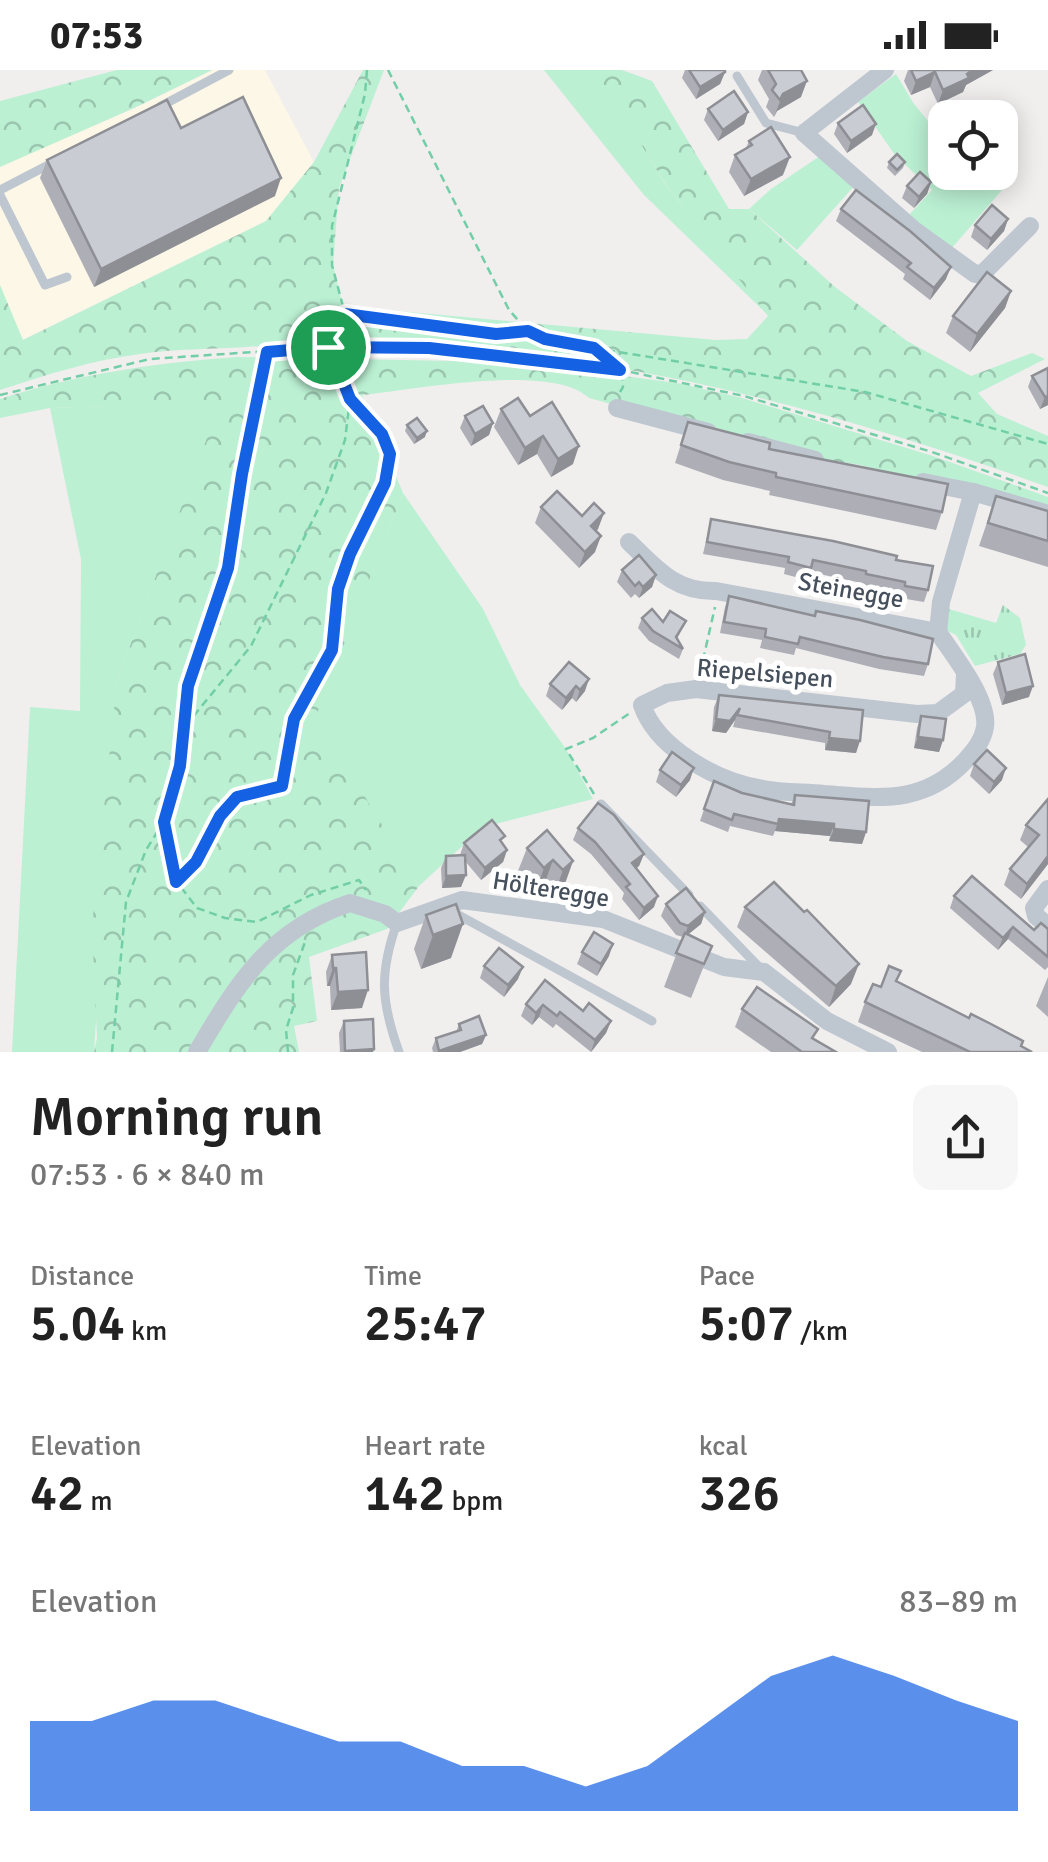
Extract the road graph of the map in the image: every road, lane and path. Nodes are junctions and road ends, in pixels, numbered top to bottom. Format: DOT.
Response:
graph roads {
  1 [pos="229,70"];
  2 [pos="367,70"];
  3 [pos="388,70"];
  4 [pos="880,71"];
  5 [pos="737,76"];
  6 [pos="159,107"];
  7 [pos="804,133"];
  8 [pos="70,153"];
  9 [pos="0,192"];
  10 [pos="1030,226"];
  11 [pos="67,278"];
  12 [pos="345,314"];
  13 [pos="528,331"];
  14 [pos="594,348"];
  15 [pos="267,352"];
  16 [pos="620,370"];
  17 [pos="0,394"];
  18 [pos="350,399"];
  19 [pos="617,403"];
  20 [pos="1048,444"];
  21 [pos="839,465"];
  22 [pos="914,480"];
  23 [pos="973,492"];
  24 [pos="1048,493"];
  25 [pos="1048,514"];
  26 [pos="629,542"];
  27 [pos="716,591"];
  28 [pos="938,632"];
  29 [pos="966,674"];
  30 [pos="696,688"];
  31 [pos="642,705"];
  32 [pos="186,724"];
  33 [pos="600,804"];
  34 [pos="164,822"];
  35 [pos="176,882"];
  36 [pos="1048,889"];
  37 [pos="361,904"];
  38 [pos="442,906"];
  39 [pos="397,923"];
  40 [pos="304,925"];
  41 [pos="1048,926"];
  42 [pos="764,972"];
  43 [pos="652,1021"];
  44 [pos="112,1052"];
  45 [pos="197,1052"];
  46 [pos="288,1052"];
  47 [pos="400,1052"];
  48 [pos="888,1052"];
  1 -- 6 [label="lane"];
  2 -- 12 [label="path"];
  3 -- 13 [label="path"];
  4 -- 7 [label="street"];
  5 -- 7 [label="lane"];
  7 -- 10 [label="street"];
  8 -- 9 [label="lane"];
  9 -- 11 [label="lane"];
  12 -- 13 [label="path"];
  12 -- 18 [label="path, bridge"];
  13 -- 14 [label="path"];
  14 -- 16 [label="path"];
  14 -- 20 [label="path"];
  15 -- 16 [label="path"];
  15 -- 17 [label="path"];
  15 -- 32 [label="path"];
  16 -- 19 [label="path"];
  16 -- 24 [label="path"];
  18 -- 32 [label="path"];
  18 -- 35 [label="path"];
  19 -- 21 [label="street"];
  22 -- 23 [label="street"];
  23 -- 25 [label="street"];
  23 -- 28 [label="street, Steinegge"];
  26 -- 27 [label="street, Steinegge"];
  27 -- 28 [label="street, Steinegge"];
  27 -- 30 [label="path"];
  28 -- 29 [label="street"];
  29 -- 30 [label="street, Riepelsiepen"];
  29 -- 31 [label="street"];
  30 -- 31 [label="street, Riepelsiepen"];
  31 -- 33 [label="path"];
  32 -- 34 [label="path"];
  33 -- 42 [label="lane, Hölteregge"];
  34 -- 35 [label="path"];
  34 -- 44 [label="path"];
  35 -- 37 [label="path"];
  36 -- 41 [label="street"];
  37 -- 39 [label="street"];
  37 -- 40 [label="street"];
  38 -- 39 [label="street, Hölteregge"];
  38 -- 42 [label="street, Hölteregge"];
  38 -- 43 [label="lane, Hölteregge"];
  39 -- 47 [label="lane"];
  40 -- 45 [label="street"];
  40 -- 46 [label="path"];
  42 -- 48 [label="street, Hölteregge"];
}
